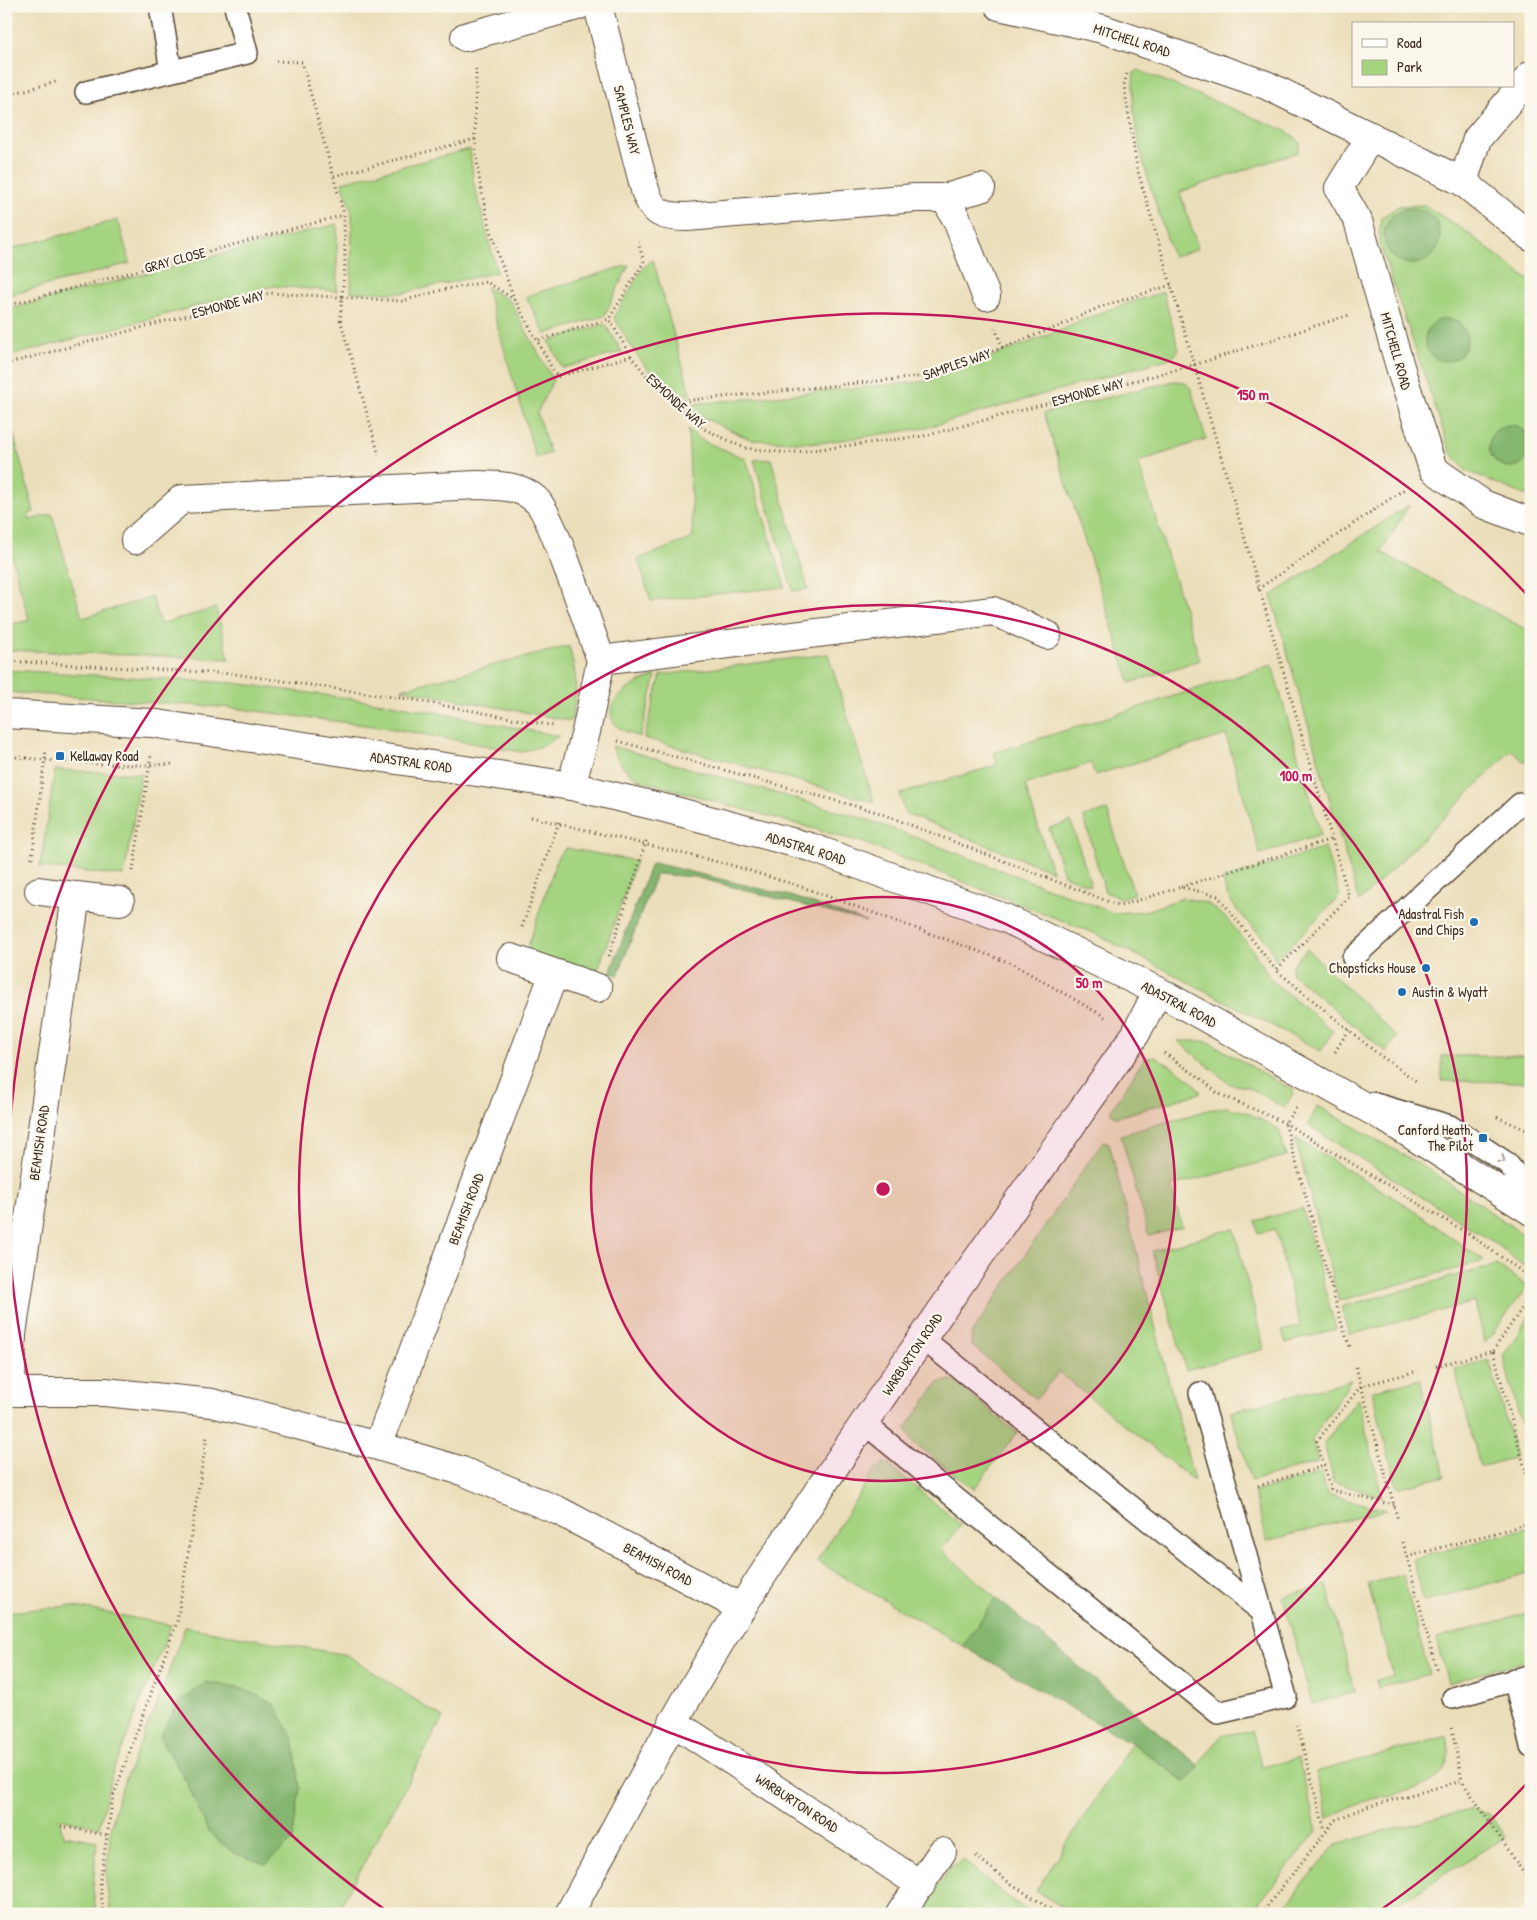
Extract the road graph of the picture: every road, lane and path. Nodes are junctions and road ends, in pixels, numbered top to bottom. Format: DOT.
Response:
graph roads {
  1 [pos="160,6"];
  2 [pos="235,6"];
  3 [pos="577,6"];
  4 [pos="598,6"];
  5 [pos="999,6"];
  6 [pos="1106,18"];
  7 [pos="471,35"];
  8 [pos="1135,40"];
  9 [pos="247,52"];
  10 [pos="171,71"];
  11 [pos="1531,75"];
  12 [pos="86,92"];
  13 [pos="6,95"];
  14 [pos="1371,136"];
  15 [pos="475,139"];
  16 [pos="334,176"];
  17 [pos="1463,182"];
  18 [pos="982,188"];
  19 [pos="945,198"];
  20 [pos="344,215"];
  21 [pos="667,217"];
  22 [pos="1531,237"];
  23 [pos="1171,285"];
  24 [pos="986,296"];
  25 [pos="343,298"];
  26 [pos="515,300"];
  27 [pos="1383,305"];
  28 [pos="6,306"];
  29 [pos="609,319"];
  30 [pos="539,340"];
  31 [pos="631,356"];
  32 [pos="6,364"];
  33 [pos="1194,365"];
  34 [pos="672,402"];
  35 [pos="1433,469"];
  36 [pos="388,490"];
  37 [pos="1531,520"];
  38 [pos="135,540"];
  39 [pos="1258,590"];
  40 [pos="1047,635"];
  41 [pos="601,660"];
  42 [pos="6,714"];
  43 [pos="45,715"];
  44 [pos="151,723"];
  45 [pos="6,756"];
  46 [pos="47,760"];
  47 [pos="179,764"];
  48 [pos="151,765"];
  49 [pos="571,786"];
  50 [pos="652,806"];
  51 [pos="1531,806"];
  52 [pos="522,815"];
  53 [pos="559,824"];
  54 [pos="1332,839"];
  55 [pos="647,846"];
  56 [pos="1181,887"];
  57 [pos="39,891"];
  58 [pos="76,896"];
  59 [pos="120,901"];
  60 [pos="511,958"];
  61 [pos="1353,958"];
  62 [pos="554,973"];
  63 [pos="598,988"];
  64 [pos="1158,991"];
  65 [pos="1135,1035"];
  66 [pos="1378,1054"];
  67 [pos="1345,1095"];
  68 [pos="1285,1123"];
  69 [pos="1531,1193"];
  70 [pos="1531,1211"];
  71 [pos="1531,1283"];
  72 [pos="1531,1295"];
  73 [pos="922,1338"];
  74 [pos="1350,1347"];
  75 [pos="1493,1351"];
  76 [pos="1436,1366"];
  77 [pos="1356,1367"];
  78 [pos="1418,1371"];
  79 [pos="1361,1386"];
  80 [pos="8,1392"];
  81 [pos="1200,1393"];
  82 [pos="212,1403"];
  83 [pos="865,1424"];
  84 [pos="378,1446"];
  85 [pos="1324,1466"];
  86 [pos="1529,1484"];
  87 [pos="1228,1494"];
  88 [pos="1394,1505"];
  89 [pos="1398,1520"];
  90 [pos="1531,1523"];
  91 [pos="1403,1542"];
  92 [pos="1407,1557"];
  93 [pos="742,1608"];
  94 [pos="1261,1612"];
  95 [pos="1438,1672"];
  96 [pos="1522,1677"];
  97 [pos="1286,1697"];
  98 [pos="1453,1698"];
  99 [pos="673,1722"];
  100 [pos="1451,1726"];
  101 [pos="1531,1746"];
  102 [pos="1462,1782"];
  103 [pos="61,1826"];
  104 [pos="1325,1831"];
  105 [pos="106,1835"];
  106 [pos="942,1852"];
  107 [pos="1531,1884"];
  108 [pos="920,1885"];
  109 [pos="103,1914"];
  110 [pos="569,1914"];
  111 [pos="900,1914"];
  112 [pos="1058,1914"];
  113 [pos="1261,1914"];
  1 -- 10 [label="lane"];
  2 -- 9 [label="lane"];
  3 -- 7 [label="street"];
  4 -- 21 [label="street, SAMPLES WAY"];
  5 -- 6 [label="street, MITCHELL ROAD"];
  6 -- 8 [label="street, MITCHELL ROAD"];
  7 -- 15 [label="path"];
  8 -- 14 [label="street, MITCHELL ROAD"];
  8 -- 23 [label="path"];
  9 -- 10 [label="lane"];
  9 -- 16 [label="path"];
  10 -- 12 [label="lane"];
  11 -- 17 [label="street"];
  12 -- 13 [label="path"];
  14 -- 17 [label="street, MITCHELL ROAD"];
  14 -- 27 [label="street, MITCHELL ROAD"];
  15 -- 16 [label="path"];
  15 -- 26 [label="path"];
  16 -- 20 [label="path"];
  17 -- 22 [label="street, MITCHELL ROAD"];
  18 -- 19 [label="street"];
  19 -- 21 [label="street"];
  19 -- 24 [label="street"];
  20 -- 25 [label="path"];
  20 -- 28 [label="path, GRAY CLOSE"];
  21 -- 29 [label="path"];
  23 -- 33 [label="path"];
  23 -- 34 [label="path, SAMPLES WAY"];
  25 -- 26 [label="path, ESMONDE WAY"];
  25 -- 32 [label="path, ESMONDE WAY"];
  25 -- 36 [label="path"];
  26 -- 30 [label="path, ESMONDE WAY"];
  27 -- 33 [label="path, ESMONDE WAY"];
  27 -- 35 [label="street, MITCHELL ROAD"];
  29 -- 30 [label="path"];
  29 -- 31 [label="path"];
  30 -- 31 [label="path, ESMONDE WAY"];
  31 -- 34 [label="path, ESMONDE WAY"];
  33 -- 34 [label="path, ESMONDE WAY"];
  33 -- 39 [label="path"];
  35 -- 37 [label="street"];
  35 -- 39 [label="path"];
  36 -- 38 [label="street"];
  36 -- 41 [label="street"];
  39 -- 54 [label="path"];
  40 -- 41 [label="street"];
  41 -- 49 [label="street"];
  42 -- 43 [label="street, ADASTRAL ROAD"];
  43 -- 44 [label="street, ADASTRAL ROAD"];
  43 -- 46 [label="path"];
  44 -- 48 [label="path"];
  44 -- 49 [label="street, ADASTRAL ROAD"];
  45 -- 46 [label="path"];
  46 -- 48 [label="path"];
  46 -- 57 [label="path"];
  47 -- 48 [label="path"];
  48 -- 59 [label="path"];
  49 -- 50 [label="street, ADASTRAL ROAD"];
  49 -- 53 [label="path"];
  50 -- 55 [label="path"];
  50 -- 64 [label="street, ADASTRAL ROAD"];
  51 -- 61 [label="lane"];
  52 -- 53 [label="path"];
  53 -- 55 [label="path"];
  53 -- 60 [label="path"];
  54 -- 56 [label="path"];
  54 -- 66 [label="path"];
  55 -- 63 [label="path"];
  55 -- 65 [label="path"];
  57 -- 58 [label="street"];
  58 -- 59 [label="street"];
  58 -- 80 [label="street, BEAMISH ROAD"];
  60 -- 62 [label="street"];
  62 -- 63 [label="street"];
  62 -- 84 [label="street, BEAMISH ROAD"];
  64 -- 65 [label="street, WARBURTON ROAD"];
  64 -- 67 [label="street, ADASTRAL ROAD"];
  65 -- 68 [label="path"];
  65 -- 73 [label="street, WARBURTON ROAD"];
  67 -- 69 [label="lane, one-way"];
  67 -- 70 [label="street, ADASTRAL ROAD"];
  68 -- 71 [label="path"];
  68 -- 74 [label="path"];
  72 -- 75 [label="path"];
  73 -- 83 [label="street, WARBURTON ROAD"];
  73 -- 94 [label="lane"];
  75 -- 76 [label="path"];
  75 -- 86 [label="path"];
  77 -- 79 [label="path"];
  78 -- 79 [label="path"];
  79 -- 85 [label="path"];
  79 -- 88 [label="path"];
  80 -- 82 [label="street, BEAMISH ROAD"];
  81 -- 87 [label="lane"];
  82 -- 84 [label="street, BEAMISH ROAD"];
  82 -- 105 [label="path"];
  83 -- 93 [label="street, WARBURTON ROAD"];
  83 -- 97 [label="lane"];
  84 -- 93 [label="street, BEAMISH ROAD"];
  85 -- 87 [label="path"];
  85 -- 88 [label="path"];
  87 -- 94 [label="lane"];
  88 -- 89 [label="path"];
  90 -- 92 [label="path"];
  91 -- 92 [label="path"];
  92 -- 95 [label="path"];
  93 -- 99 [label="street, WARBURTON ROAD"];
  94 -- 97 [label="lane"];
  96 -- 98 [label="lane"];
  96 -- 101 [label="lane"];
  97 -- 104 [label="path"];
  99 -- 108 [label="street, WARBURTON ROAD"];
  99 -- 110 [label="street, WARBURTON ROAD"];
  100 -- 102 [label="path"];
  102 -- 104 [label="path"];
  102 -- 107 [label="path"];
  103 -- 105 [label="path"];
  104 -- 113 [label="path"];
  105 -- 109 [label="path"];
  106 -- 108 [label="street"];
  106 -- 112 [label="path"];
  108 -- 111 [label="street"];
}
